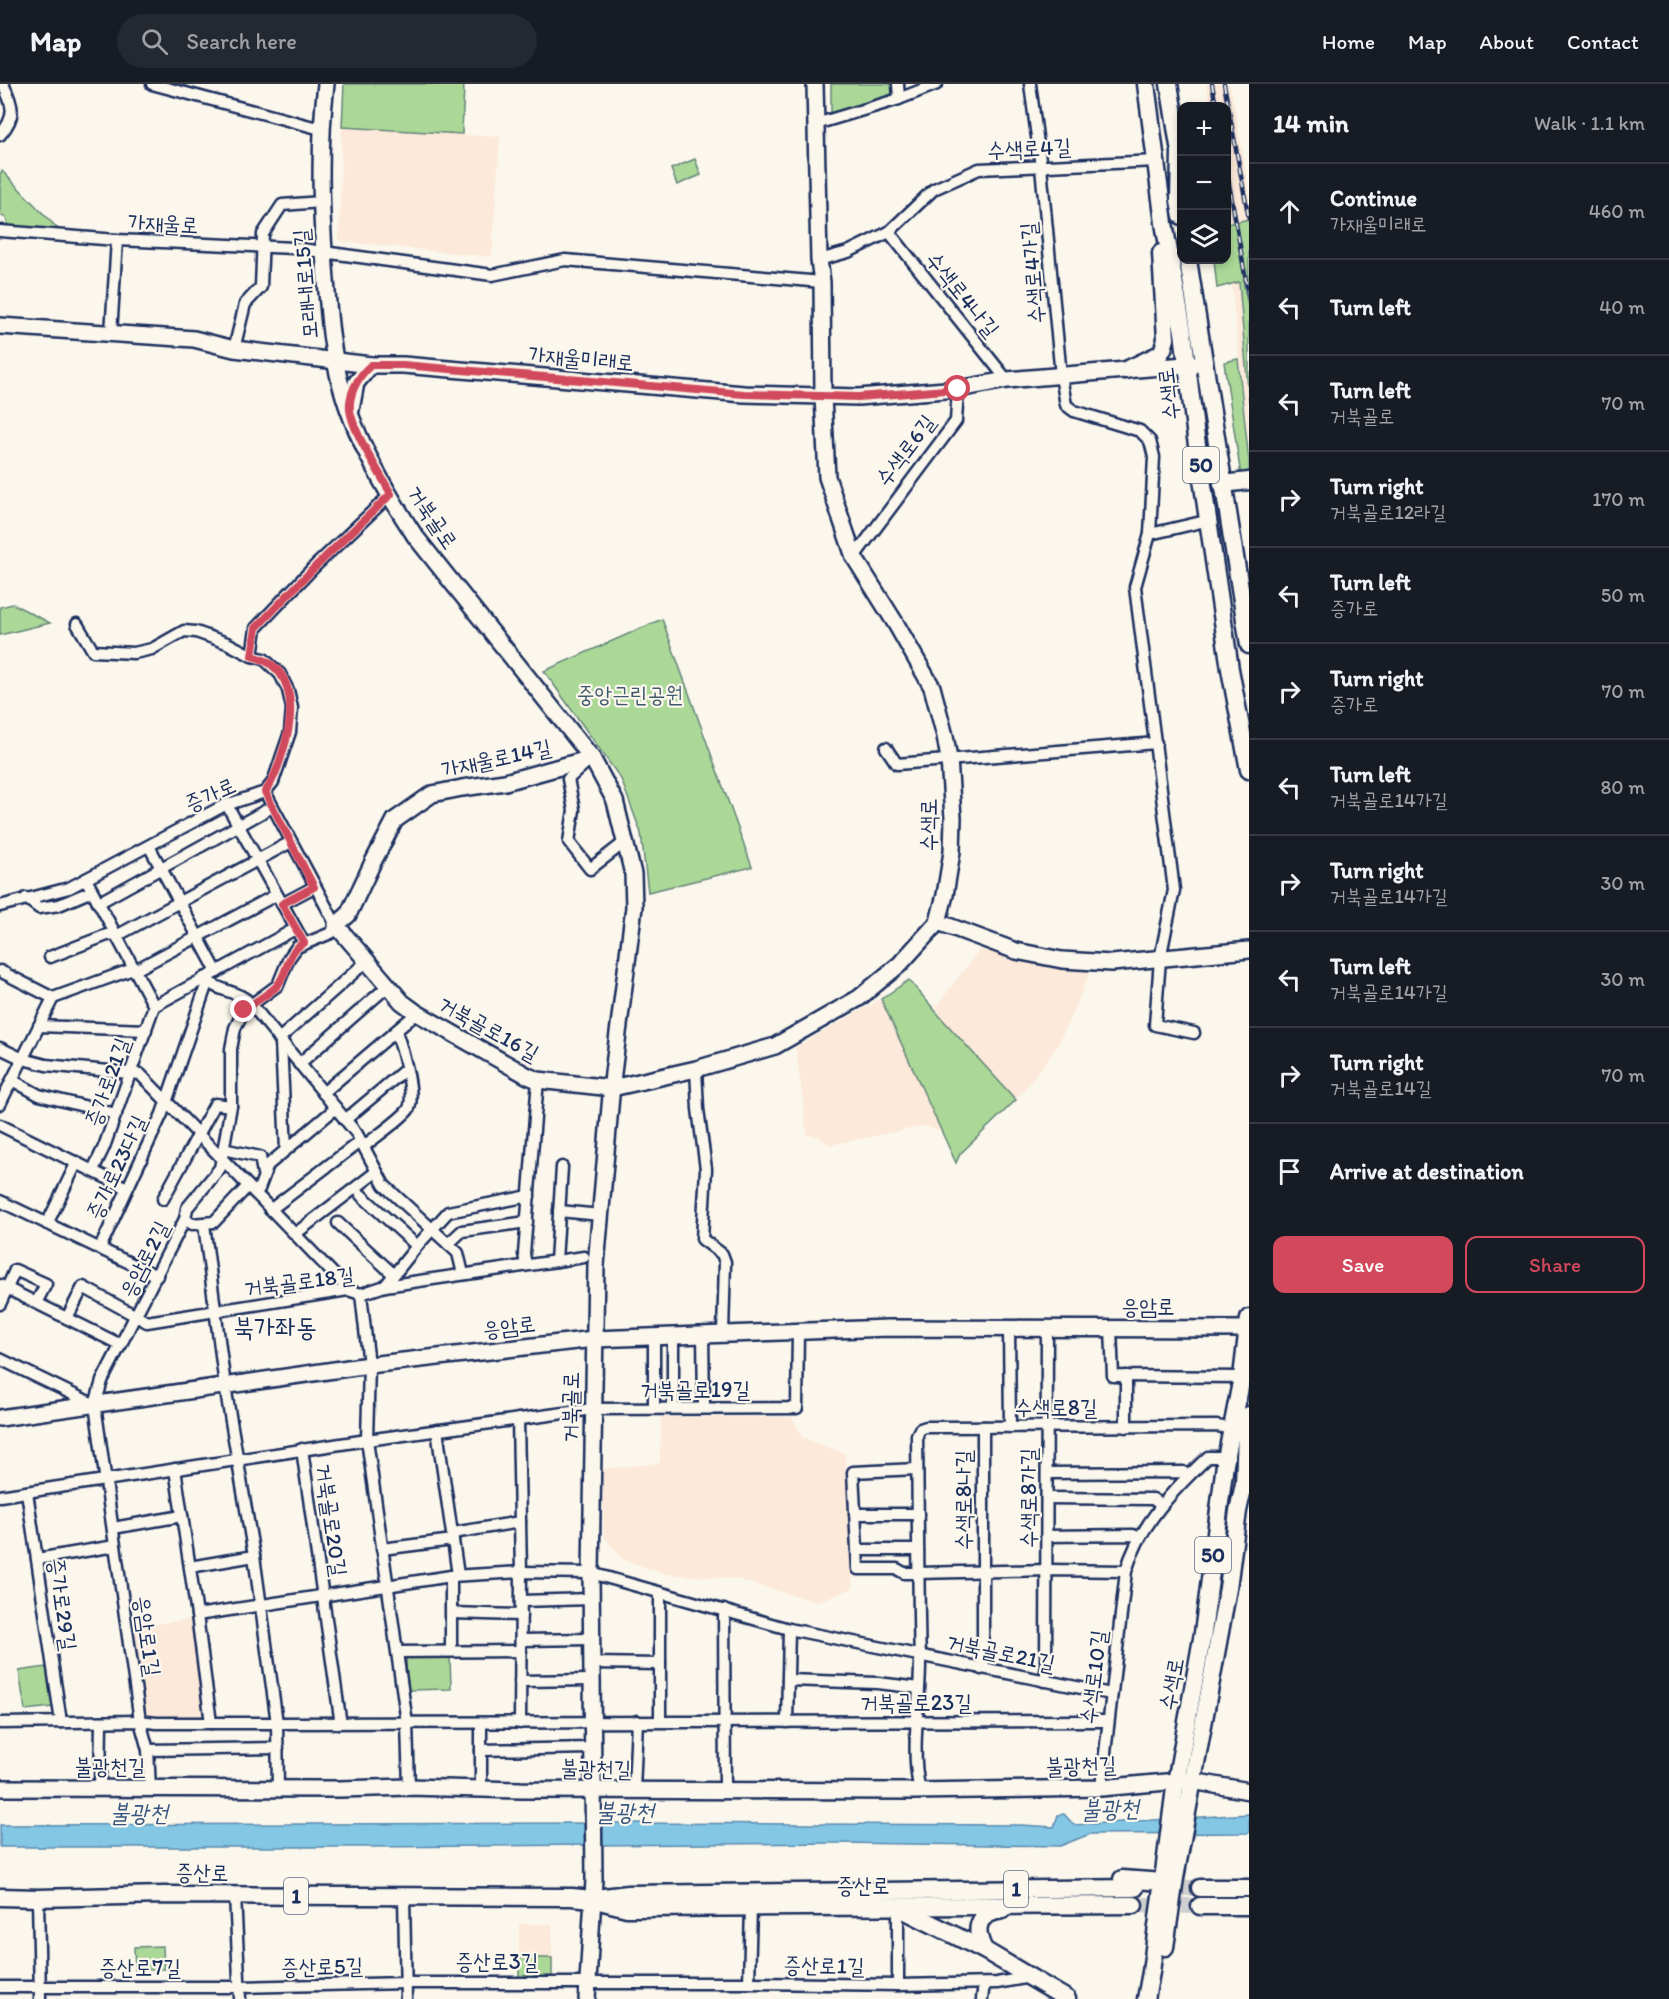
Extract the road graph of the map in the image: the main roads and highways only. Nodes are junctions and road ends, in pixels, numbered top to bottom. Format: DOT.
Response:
graph roads {
  1 [pos="1146,84"];
  2 [pos="1169,84"];
  3 [pos="1181,210"];
  4 [pos="1164,223"];
  5 [pos="1188,264"];
  6 [pos="1196,364"];
  7 [pos="1126,370"];
  8 [pos="1249,481"];
  9 [pos="1222,484"];
  10 [pos="1249,645"];
  11 [pos="1249,770"];
  12 [pos="1248,1326"];
  13 [pos="1249,1415"];
  14 [pos="1184,1785"];
  15 [pos="1168,1879"];
  16 [pos="1134,1888"];
  17 [pos="1200,1888"];
  18 [pos="1249,1888"];
  19 [pos="898,1890"];
  20 [pos="0,1897"];
  21 [pos="592,1899"];
  22 [pos="1134,1905"];
  23 [pos="1037,1906"];
  24 [pos="1200,1906"];
  25 [pos="1249,1906"];
  26 [pos="898,1908"];
  27 [pos="984,1950"];
  28 [pos="1151,1972"];
  29 [pos="1052,1990"];
  30 [pos="1067,1999"];
  31 [pos="1078,1999"];
  32 [pos="1135,1999"];
  33 [pos="1146,1999"];
  34 [pos="1157,1999"];
  1 -- 4 [label="main road, 수색로 / 50"];
  2 -- 3 [label="main road"];
  4 -- 6 [label="main road, 수색로 / 50"];
  4 -- 7 [label="main road"];
  5 -- 6 [label="main road, 수색로 / 50"];
  6 -- 9 [label="main road, 수색로 / 50"];
  6 -- 11 [label="main road, 수색로 / 50"];
  8 -- 9 [label="main road"];
  9 -- 10 [label="main road, 수색로 / 50"];
  12 -- 14 [label="main road, 수색로 / 50"];
  13 -- 14 [label="main road, 수색로 / 50"];
  14 -- 15 [label="main road, 수색로 / 50"];
  15 -- 19 [label="main road"];
  15 -- 28 [label="main road, 수색로 / 50"];
  15 -- 34 [label="main road, 수색로 / 50"];
  16 -- 19 [label="main road, 증산로 / 1"];
  17 -- 18 [label="main road"];
  19 -- 21 [label="main road, 증산로 / 1"];
  20 -- 21 [label="main road, 증산로 / 1"];
  21 -- 26 [label="main road, 증산로 / 1"];
  22 -- 23 [label="main road, 증산로 / 1"];
  23 -- 26 [label="main road, 증산로 / 1"];
  23 -- 27 [label="main road"];
  24 -- 25 [label="main road"];
  26 -- 27 [label="main road"];
  27 -- 29 [label="main road"];
  28 -- 32 [label="main road"];
  28 -- 33 [label="main road, 수색로 / 50"];
  29 -- 30 [label="main road"];
  29 -- 31 [label="main road"];
}
